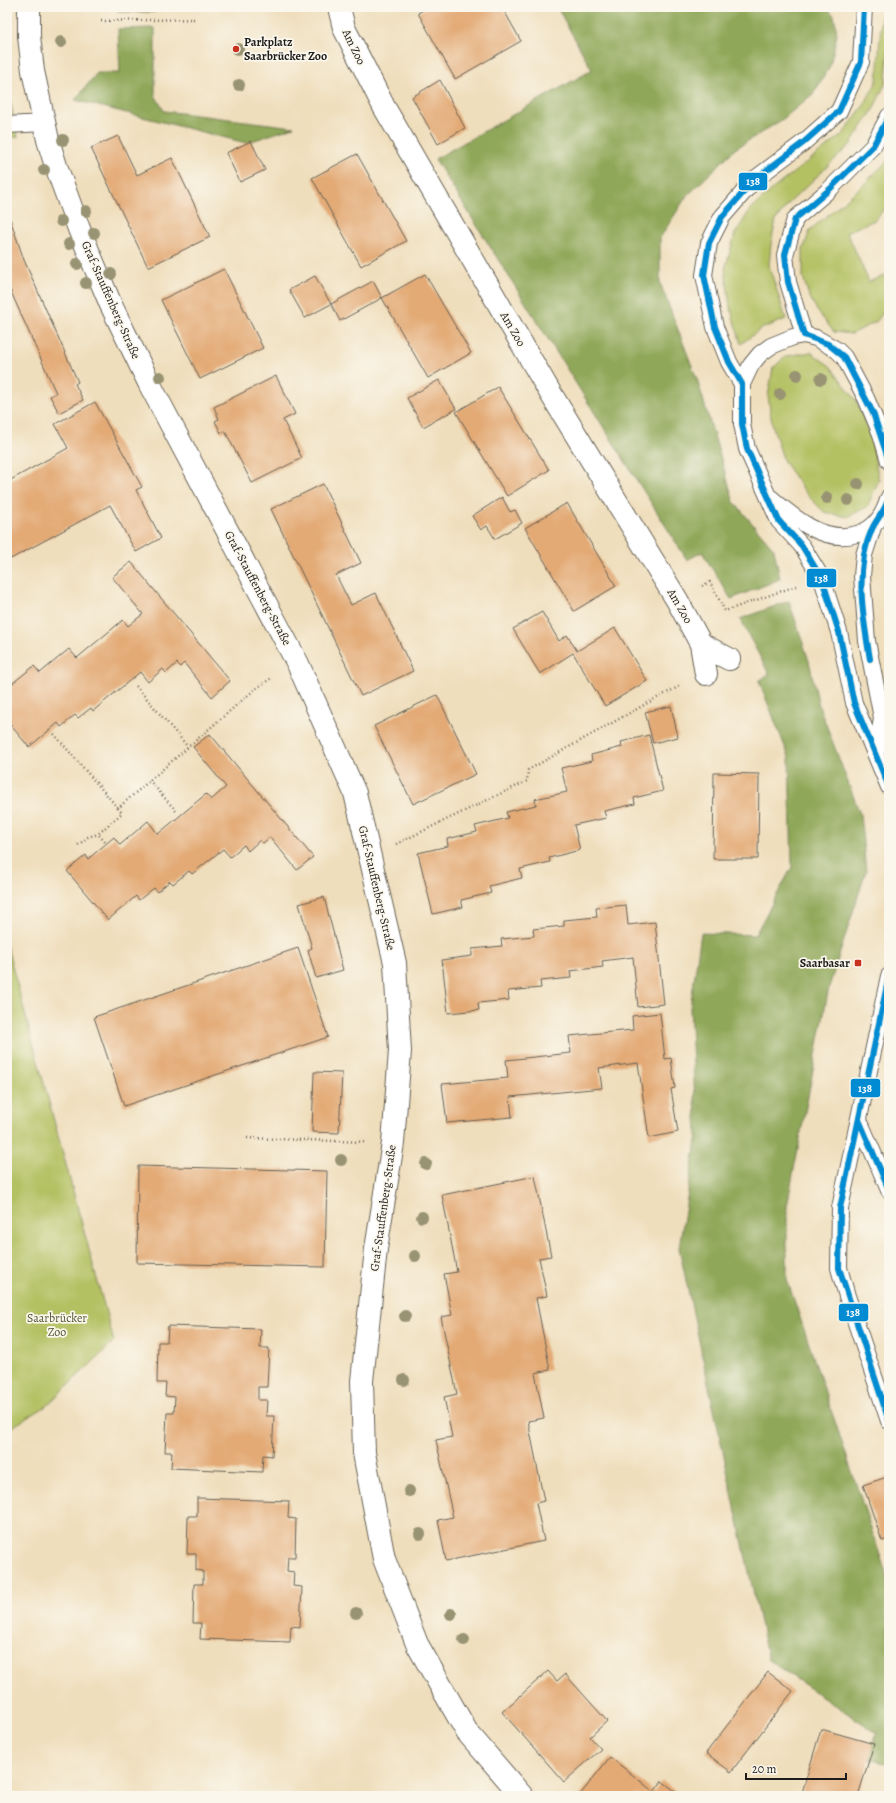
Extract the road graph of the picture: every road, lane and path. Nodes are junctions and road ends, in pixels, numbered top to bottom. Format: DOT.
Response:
graph roads {
  1 [pos="30,7"];
  2 [pos="339,7"];
  3 [pos="864,7"];
  4 [pos="194,19"];
  5 [pos="101,21"];
  6 [pos="889,116"];
  7 [pos="44,122"];
  8 [pos="7,124"];
  9 [pos="804,335"];
  10 [pos="742,384"];
  11 [pos="889,461"];
  12 [pos="767,494"];
  13 [pos="889,497"];
  14 [pos="881,518"];
  15 [pos="700,587"];
  16 [pos="791,588"];
  17 [pos="701,644"];
  18 [pos="729,659"];
  19 [pos="706,674"];
  20 [pos="272,678"];
  21 [pos="136,686"];
  22 [pos="653,700"];
  23 [pos="54,734"];
  24 [pos="188,747"];
  25 [pos="876,757"];
  26 [pos="149,780"];
  27 [pos="889,787"];
  28 [pos="118,808"];
  29 [pos="177,812"];
  30 [pos="98,834"];
  31 [pos="105,842"];
  32 [pos="401,842"];
  33 [pos="78,845"];
  34 [pos="889,976"];
  35 [pos="859,1120"];
  36 [pos="247,1138"];
  37 [pos="366,1142"];
  38 [pos="889,1190"];
  39 [pos="889,1420"];
  40 [pos="522,1796"];
  1 -- 7 [label="street, Graf-Stauffenberg-Straße"];
  2 -- 17 [label="street, Am Zoo"];
  3 -- 10 [label="lane"];
  4 -- 5 [label="path"];
  6 -- 9 [label="lane"];
  7 -- 8 [label="lane"];
  7 -- 40 [label="street, Graf-Stauffenberg-Straße"];
  9 -- 10 [label="lane"];
  9 -- 11 [label="lane"];
  10 -- 12 [label="lane"];
  12 -- 14 [label="lane"];
  12 -- 25 [label="lane"];
  13 -- 14 [label="lane"];
  14 -- 25 [label="lane"];
  15 -- 16 [label="path"];
  17 -- 18 [label="street"];
  17 -- 19 [label="street, Am Zoo"];
  20 -- 24 [label="path"];
  21 -- 24 [label="path"];
  22 -- 32 [label="path"];
  23 -- 28 [label="path"];
  24 -- 26 [label="path"];
  25 -- 27 [label="lane"];
  26 -- 28 [label="path"];
  26 -- 29 [label="path"];
  28 -- 30 [label="path"];
  30 -- 31 [label="path"];
  30 -- 33 [label="path"];
  34 -- 35 [label="lane"];
  35 -- 38 [label="lane"];
  35 -- 39 [label="lane"];
  36 -- 37 [label="path"];
}
